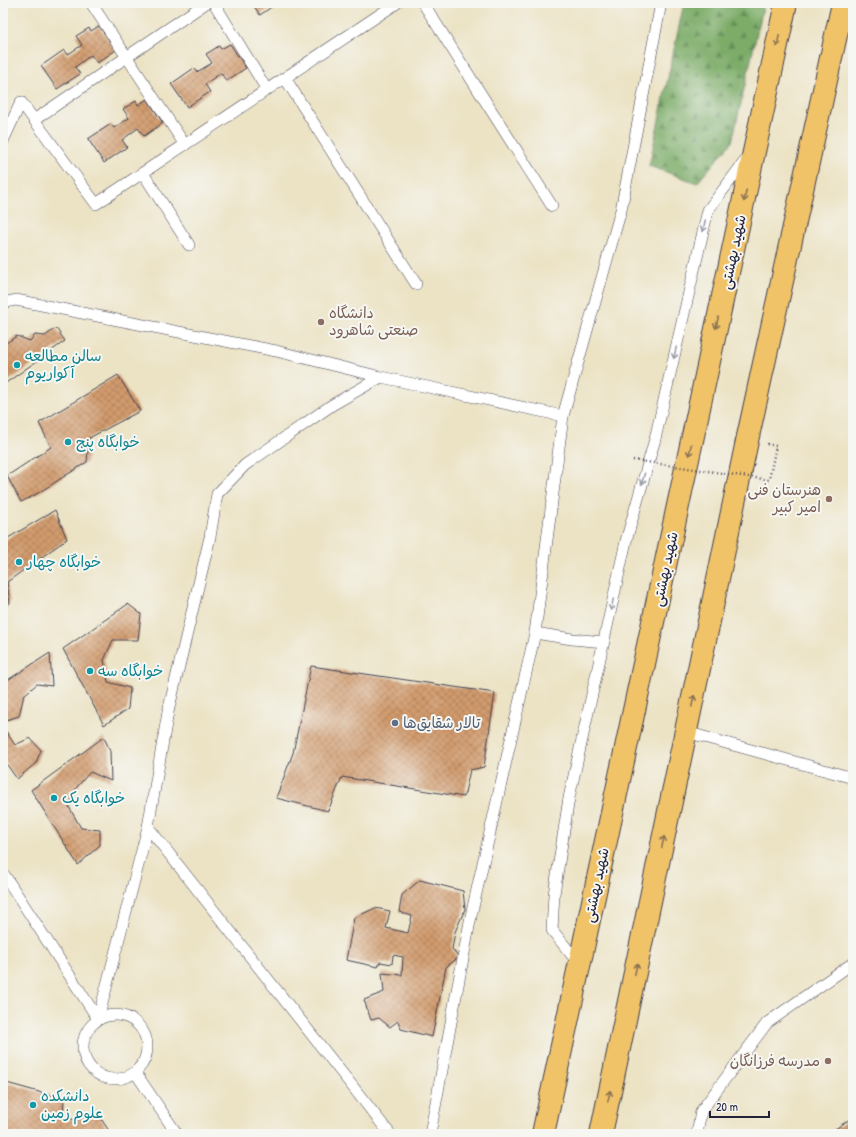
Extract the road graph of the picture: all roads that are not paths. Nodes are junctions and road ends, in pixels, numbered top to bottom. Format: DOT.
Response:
graph roads {
  1 [pos="91,3"];
  2 [pos="206,3"];
  3 [pos="214,3"];
  4 [pos="397,3"];
  5 [pos="423,3"];
  6 [pos="661,3"];
  7 [pos="786,3"];
  8 [pos="843,3"];
  9 [pos="127,57"];
  10 [pos="285,78"];
  11 [pos="267,90"];
  12 [pos="34,120"];
  13 [pos="3,141"];
  14 [pos="185,145"];
  15 [pos="755,147"];
  16 [pos="143,173"];
  17 [pos="552,206"];
  18 [pos="189,245"];
  19 [pos="416,284"];
  20 [pos="3,303"];
  21 [pos="381,376"];
  22 [pos="563,416"];
  23 [pos="535,633"];
  24 [pos="604,642"];
  25 [pos="686,732"];
  26 [pos="853,778"];
  27 [pos="148,827"];
  28 [pos="3,872"];
  29 [pos="853,963"];
  30 [pos="579,964"];
  31 [pos="98,1019"];
  32 [pos="135,1072"];
  33 [pos="177,1134"];
  34 [pos="390,1134"];
  35 [pos="430,1134"];
  36 [pos="542,1134"];
  37 [pos="601,1134"];
  38 [pos="697,1134"];
  1 -- 9 [label="lane"];
  2 -- 9 [label="lane"];
  3 -- 11 [label="lane"];
  4 -- 10 [label="lane"];
  5 -- 17 [label="lane"];
  6 -- 22 [label="lane"];
  7 -- 15 [label="highway, شهید بهشتی, one-way"];
  25 -- 8 [label="highway, one-way"];
  9 -- 12 [label="lane"];
  9 -- 14 [label="lane"];
  10 -- 11 [label="lane"];
  10 -- 19 [label="lane"];
  11 -- 14 [label="lane"];
  12 -- 13 [label="lane"];
  12 -- 16 [label="lane"];
  14 -- 16 [label="lane"];
  15 -- 24 [label="lane, one-way"];
  15 -- 30 [label="highway, شهید بهشتی, one-way"];
  16 -- 18 [label="lane"];
  20 -- 21 [label="lane"];
  21 -- 22 [label="lane"];
  21 -- 27 [label="lane"];
  22 -- 23 [label="lane"];
  23 -- 24 [label="lane"];
  23 -- 35 [label="lane"];
  24 -- 30 [label="lane"];
  25 -- 26 [label="lane"];
  37 -- 25 [label="highway, one-way"];
  27 -- 31 [label="lane"];
  27 -- 34 [label="lane"];
  28 -- 31 [label="lane"];
  29 -- 38 [label="lane"];
  30 -- 36 [label="highway, شهید بهشتی"];
  31 -- 32 [label="lane"];
  31 -- 32 [label="lane"];
  32 -- 33 [label="lane"];
}
